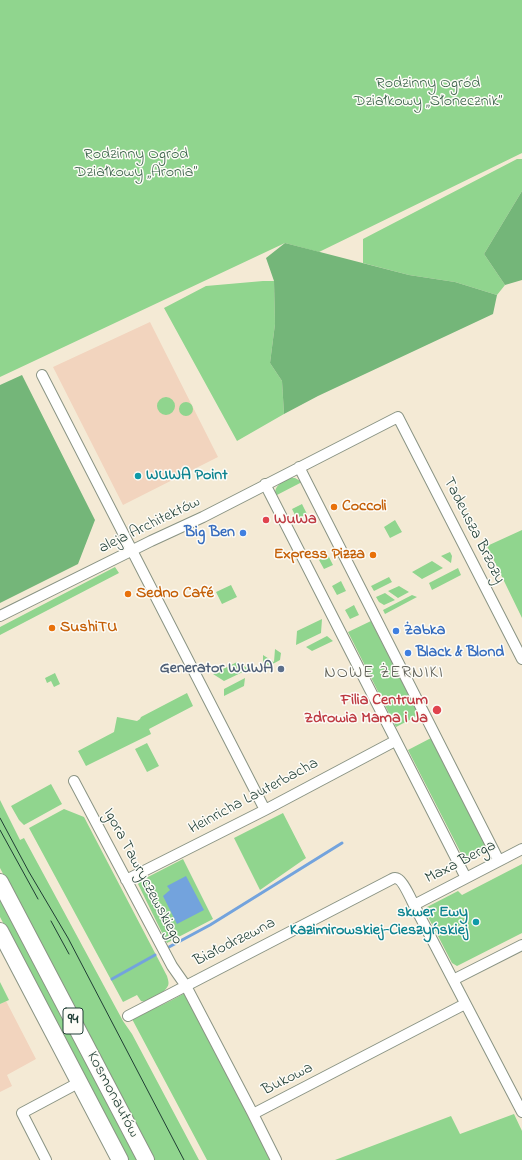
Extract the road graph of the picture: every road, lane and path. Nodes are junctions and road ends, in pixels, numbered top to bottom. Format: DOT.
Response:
graph roads {
  1 [pos="42,375"];
  2 [pos="398,417"];
  3 [pos="298,467"];
  4 [pos="265,484"];
  5 [pos="131,551"];
  6 [pos="0,616"];
  7 [pos="522,659"];
  8 [pos="395,741"];
  9 [pos="74,781"];
  10 [pos="265,810"];
  11 [pos="522,849"];
  12 [pos="499,861"];
  13 [pos="466,878"];
  14 [pos="126,880"];
  15 [pos="0,882"];
  16 [pos="414,905"];
  17 [pos="0,932"];
  18 [pos="522,945"];
  19 [pos="453,980"];
  20 [pos="186,986"];
  21 [pos="465,1004"];
  22 [pos="128,1016"];
  23 [pos="80,1082"];
  24 [pos="522,1112"];
  25 [pos="253,1114"];
  26 [pos="46,1160"];
  27 [pos="120,1160"];
  28 [pos="146,1160"];
  29 [pos="276,1160"];
  1 -- 5 [label="street"];
  2 -- 3 [label="street, aleja Architektów"];
  2 -- 7 [label="street, Tadeusza Brzozy"];
  3 -- 4 [label="street, aleja Architektów"];
  3 -- 12 [label="street"];
  4 -- 5 [label="street, aleja Architektów"];
  4 -- 8 [label="street"];
  5 -- 6 [label="street, aleja Architektów"];
  5 -- 10 [label="street"];
  8 -- 10 [label="street, Heinricha Lauterbacha"];
  8 -- 13 [label="street"];
  9 -- 14 [label="street, Igora Tawryczewskiego"];
  10 -- 14 [label="street, Heinricha Lauterbacha"];
  11 -- 12 [label="street, Maxa Berga"];
  12 -- 13 [label="street, Maxa Berga"];
  13 -- 16 [label="street, Maxa Berga"];
  14 -- 20 [label="street, Igora Tawryczewskiego"];
  15 -- 28 [label="main road, Kosmonautów / 94"];
  16 -- 19 [label="street, Białodrzewna"];
  16 -- 20 [label="street, Białodrzewna"];
  17 -- 23 [label="main road, Kosmonautów / 94"];
  18 -- 19 [label="street"];
  19 -- 21 [label="street, Białodrzewna"];
  20 -- 22 [label="street, Białodrzewna"];
  20 -- 25 [label="street, Bukowa"];
  21 -- 24 [label="street, Białodrzewna"];
  21 -- 25 [label="street, Bukowa"];
  23 -- 26 [label="street"];
  23 -- 27 [label="main road, Kosmonautów / 94"];
  25 -- 29 [label="street"];
}
